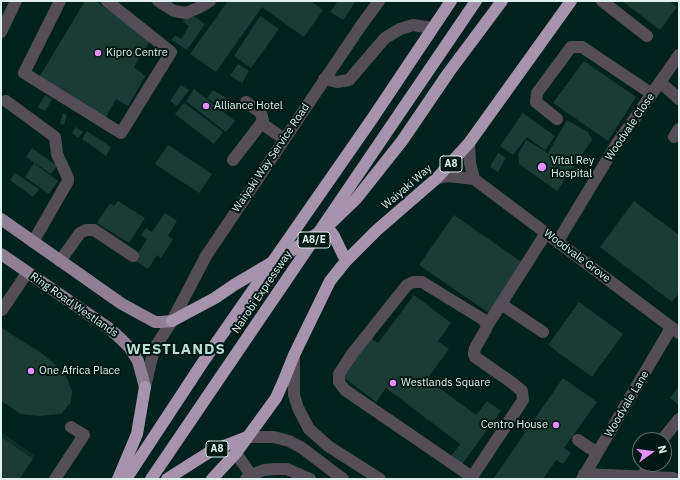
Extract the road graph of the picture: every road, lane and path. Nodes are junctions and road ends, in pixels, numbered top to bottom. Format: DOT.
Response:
graph roads {
  1 [pos="60,1"];
  2 [pos="107,1"];
  3 [pos="158,1"];
  4 [pos="210,1"];
  5 [pos="379,1"];
  6 [pos="450,1"];
  7 [pos="476,1"];
  8 [pos="502,1"];
  9 [pos="571,1"];
  10 [pos="602,1"];
  11 [pos="11,3"];
  12 [pos="432,28"];
  13 [pos="1,32"];
  14 [pos="647,36"];
  15 [pos="679,55"];
  16 [pos="324,79"];
  17 [pos="660,82"];
  18 [pos="652,94"];
  19 [pos="679,98"];
  20 [pos="6,101"];
  21 [pos="246,102"];
  22 [pos="557,120"];
  23 [pos="261,123"];
  24 [pos="284,139"];
  25 [pos="469,144"];
  26 [pos="233,160"];
  27 [pos="437,178"];
  28 [pos="474,179"];
  29 [pos="1,219"];
  30 [pos="327,228"];
  31 [pos="546,233"];
  32 [pos="558,241"];
  33 [pos="33,242"];
  34 [pos="1,254"];
  35 [pos="133,256"];
  36 [pos="60,261"];
  37 [pos="346,261"];
  38 [pos="27,273"];
  39 [pos="501,304"];
  40 [pos="2,310"];
  41 [pos="172,321"];
  42 [pos="487,326"];
  43 [pos="675,331"];
  44 [pos="543,332"];
  45 [pos="294,355"];
  46 [pos="145,387"];
  47 [pos="679,419"];
  48 [pos="71,427"];
  49 [pos="668,432"];
  50 [pos="247,437"];
  51 [pos="578,440"];
  52 [pos="236,453"];
  53 [pos="597,454"];
  54 [pos="645,472"];
  55 [pos="249,477"];
  56 [pos="583,477"];
  57 [pos="642,477"];
  58 [pos="471,478"];
  59 [pos="673,478"];
  60 [pos="55,479"];
  61 [pos="118,479"];
  62 [pos="126,479"];
  63 [pos="151,479"];
  64 [pos="167,479"];
  65 [pos="212,479"];
  66 [pos="310,479"];
  67 [pos="343,479"];
  68 [pos="380,479"];
  1 -- 2 [label="street"];
  3 -- 4 [label="street"];
  5 -- 16 [label="street, Waiyaki Way Service Road"];
  6 -- 12 [label="highway, Nairobi Expressway / A8/E, bridge"];
  7 -- 63 [label="highway, Nairobi Expressway / A8/E, bridge"];
  8 -- 30 [label="highway"];
  9 -- 25 [label="highway, Waiyaki Way / A8"];
  10 -- 14 [label="street"];
  11 -- 13 [label="street"];
  12 -- 16 [label="street"];
  12 -- 62 [label="highway, Nairobi Expressway / A8/E, bridge"];
  15 -- 17 [label="street, Woodvale Close"];
  16 -- 24 [label="street, Waiyaki Way Service Road"];
  17 -- 18 [label="street, Woodvale Close"];
  17 -- 19 [label="street"];
  18 -- 22 [label="street"];
  18 -- 32 [label="street, Woodvale Close"];
  20 -- 33 [label="street"];
  21 -- 23 [label="street"];
  23 -- 24 [label="street"];
  23 -- 26 [label="street"];
  24 -- 41 [label="street, Waiyaki Way Service Road"];
  25 -- 27 [label="highway, Waiyaki Way / A8"];
  25 -- 28 [label="street"];
  27 -- 28 [label="street"];
  27 -- 37 [label="highway, Waiyaki Way / A8"];
  28 -- 31 [label="street, Woodvale Grove"];
  29 -- 33 [label="main road"];
  30 -- 37 [label="highway"];
  30 -- 41 [label="highway"];
  31 -- 32 [label="street, Woodvale Grove"];
  31 -- 39 [label="street"];
  32 -- 43 [label="street, Woodvale Grove"];
  33 -- 36 [label="main road"];
  34 -- 38 [label="main road, Ring Road Westlands"];
  35 -- 36 [label="street"];
  36 -- 41 [label="main road"];
  37 -- 45 [label="highway, Waiyaki Way / A8"];
  38 -- 40 [label="street"];
  38 -- 46 [label="main road, Ring Road Westlands"];
  39 -- 42 [label="street"];
  39 -- 44 [label="street"];
  41 -- 46 [label="street, Waiyaki Way Service Road"];
  42 -- 58 [label="street"];
  42 -- 58 [label="street"];
  43 -- 53 [label="street, Woodvale Lane"];
  45 -- 50 [label="highway, A8"];
  45 -- 68 [label="street"];
  46 -- 61 [label="highway"];
  47 -- 49 [label="street"];
  48 -- 60 [label="street"];
  50 -- 52 [label="highway"];
  50 -- 64 [label="highway, A8"];
  50 -- 67 [label="street"];
  51 -- 53 [label="street"];
  52 -- 55 [label="street"];
  52 -- 65 [label="highway"];
  53 -- 56 [label="street, Woodvale Lane"];
  54 -- 57 [label="street"];
  55 -- 66 [label="street"];
  56 -- 57 [label="street"];
  57 -- 59 [label="street"];
}
